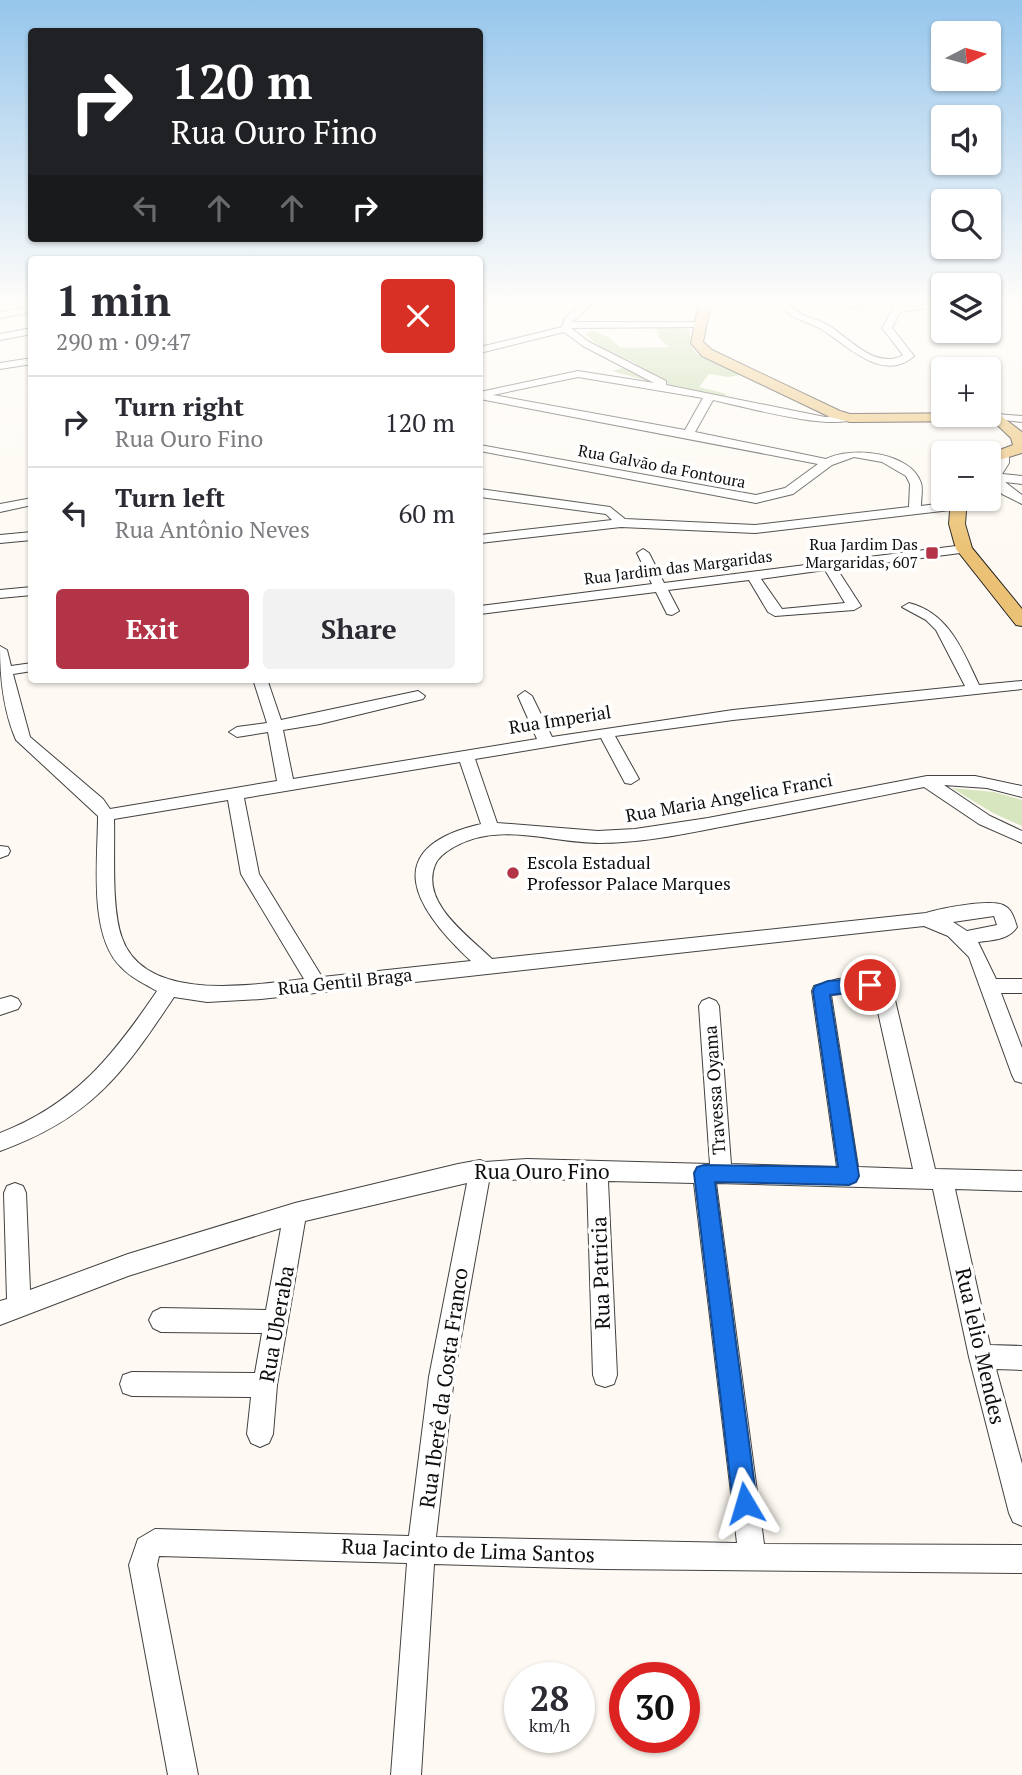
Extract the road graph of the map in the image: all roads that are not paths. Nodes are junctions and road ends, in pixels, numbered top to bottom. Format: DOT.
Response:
graph roads {
  1 [pos="527,385"];
  2 [pos="646,385"];
  3 [pos="668,385"];
  4 [pos="768,385"];
  5 [pos="678,390"];
  6 [pos="483,394"];
  7 [pos="483,396"];
  8 [pos="710,396"];
  9 [pos="830,417"];
  10 [pos="931,417"];
  11 [pos="1001,417"];
  12 [pos="1022,419"];
  13 [pos="1001,421"];
  14 [pos="688,434"];
  15 [pos="483,449"];
  16 [pos="1001,456"];
  17 [pos="828,463"];
  18 [pos="1001,478"];
  19 [pos="1022,480"];
  20 [pos="1001,485"];
  21 [pos="483,493"];
  22 [pos="1022,500"];
  23 [pos="28,502"];
  24 [pos="0,508"];
  25 [pos="931,508"];
  26 [pos="958,511"];
  27 [pos="915,512"];
  28 [pos="767,513"];
  29 [pos="621,523"];
  30 [pos="28,536"];
  31 [pos="0,539"];
  32 [pos="483,539"];
  33 [pos="964,549"];
  34 [pos="643,553"];
  35 [pos="829,566"];
  36 [pos="752,575"];
  37 [pos="662,586"];
  38 [pos="28,591"];
  39 [pos="0,594"];
  40 [pos="909,607"];
  41 [pos="483,610"];
  42 [pos="672,611"];
  43 [pos="1022,621"];
  44 [pos="0,650"];
  45 [pos="28,668"];
  46 [pos="4,671"];
  47 [pos="261,683"];
  48 [pos="1022,685"];
  49 [pos="974,690"];
  50 [pos="418,696"];
  51 [pos="525,696"];
  52 [pos="276,726"];
  53 [pos="237,732"];
  54 [pos="605,733"];
  55 [pos="546,741"];
  56 [pos="465,754"];
  57 [pos="631,779"];
  58 [pos="927,781"];
  59 [pos="286,785"];
  60 [pos="1022,792"];
  61 [pos="235,794"];
  62 [pos="106,815"];
  63 [pos="491,828"];
  64 [pos="1022,837"];
  65 [pos="924,919"];
  66 [pos="965,938"];
  67 [pos="489,967"];
  68 [pos="317,985"];
  69 [pos="989,986"];
  70 [pos="1022,986"];
  71 [pos="169,989"];
  72 [pos="709,1006"];
  73 [pos="1022,1075"];
  74 [pos="0,1142"];
  75 [pos="480,1170"];
  76 [pos="597,1171"];
  77 [pos="712,1173"];
  78 [pos="849,1176"];
  79 [pos="934,1178"];
  80 [pos="1022,1181"];
  81 [pos="15,1193"];
  82 [pos="295,1213"];
  83 [pos="10,1310"];
  84 [pos="161,1320"];
  85 [pos="276,1322"];
  86 [pos="981,1357"];
  87 [pos="1022,1358"];
  88 [pos="605,1375"];
  89 [pos="132,1384"];
  90 [pos="265,1385"];
  91 [pos="260,1434"];
  92 [pos="1022,1513"];
  93 [pos="421,1549"];
  94 [pos="752,1558"];
  95 [pos="1022,1559"];
  96 [pos="183,1775"];
  97 [pos="406,1775"];
  1 -- 6 [label="street"];
  2 -- 5 [label="street"];
  3 -- 5 [label="street"];
  4 -- 9 [label="main road"];
  5 -- 8 [label="street"];
  7 -- 14 [label="street"];
  8 -- 9 [label="street"];
  8 -- 14 [label="street"];
  9 -- 10 [label="main road"];
  11 -- 12 [label="street"];
  13 -- 16 [label="main road"];
  14 -- 17 [label="street"];
  15 -- 28 [label="street, Rua Galvão da Fontoura"];
  17 -- 27 [label="street, Rua Galvão da Fontoura"];
  17 -- 28 [label="street, Rua Galvão da Fontoura"];
  18 -- 19 [label="street"];
  20 -- 22 [label="street"];
  21 -- 29 [label="street"];
  23 -- 24 [label="street"];
  25 -- 27 [label="street"];
  26 -- 33 [label="main road"];
  27 -- 28 [label="street"];
  28 -- 29 [label="street"];
  29 -- 32 [label="street"];
  30 -- 31 [label="street"];
  33 -- 35 [label="street, Rua Jardim das Margaridas"];
  33 -- 43 [label="main road"];
  34 -- 37 [label="street"];
  35 -- 36 [label="street, Rua Jardim das Margaridas"];
  35 -- 36 [label="street"];
  36 -- 37 [label="street, Rua Jardim das Margaridas"];
  37 -- 41 [label="street, Rua Jardim das Margaridas"];
  37 -- 42 [label="street"];
  38 -- 39 [label="street"];
  40 -- 49 [label="street"];
  44 -- 46 [label="street"];
  45 -- 46 [label="street"];
  46 -- 62 [label="street"];
  47 -- 52 [label="street"];
  48 -- 49 [label="street, Rua Imperial"];
  49 -- 54 [label="street, Rua Imperial"];
  50 -- 52 [label="street"];
  51 -- 55 [label="street"];
  52 -- 53 [label="street"];
  52 -- 59 [label="street"];
  54 -- 55 [label="street, Rua Imperial"];
  54 -- 57 [label="street"];
  55 -- 56 [label="street, Rua Imperial"];
  56 -- 59 [label="street, Rua Imperial"];
  56 -- 63 [label="street"];
  58 -- 60 [label="street, Rua Maria Angelica Franci"];
  58 -- 63 [label="street, Rua Maria Angelica Franci"];
  58 -- 64 [label="street"];
  59 -- 61 [label="street, Rua Imperial"];
  61 -- 62 [label="street, Rua Imperial"];
  61 -- 68 [label="street"];
  62 -- 71 [label="street, Rua Gentil Braga"];
  63 -- 67 [label="street, Rua Maria Angelica Franci"];
  65 -- 66 [label="street, Rua Gentil Braga"];
  65 -- 66 [label="street, Rua Gentil Braga"];
  65 -- 67 [label="street, Rua Gentil Braga"];
  66 -- 69 [label="street"];
  67 -- 68 [label="street, Rua Gentil Braga"];
  68 -- 71 [label="street, Rua Gentil Braga"];
  69 -- 70 [label="street"];
  69 -- 73 [label="street"];
  71 -- 74 [label="street"];
  72 -- 77 [label="street, Travessa Oyama"];
  75 -- 76 [label="street, Rua Ouro Fino"];
  75 -- 82 [label="street, Rua Ouro Fino"];
  75 -- 93 [label="street, Rua Iberê da Costa Franco"];
  76 -- 77 [label="street, Rua Ouro Fino"];
  76 -- 88 [label="street, Rua Patricia"];
  77 -- 78 [label="street, Rua Ouro Fino"];
  77 -- 94 [label="street, Travessa Oyama"];
  78 -- 79 [label="street, Rua Ouro Fino"];
  78 -- 79 [label="street, Rua lelio Mendes"];
  79 -- 80 [label="street, Rua Ouro Fino"];
  79 -- 86 [label="street, Rua lelio Mendes"];
  81 -- 83 [label="street"];
  82 -- 83 [label="street, Rua Ouro Fino"];
  82 -- 85 [label="street, Rua Uberaba"];
  84 -- 85 [label="street"];
  85 -- 90 [label="street, Rua Uberaba"];
  86 -- 87 [label="street"];
  86 -- 92 [label="street, Rua lelio Mendes"];
  89 -- 90 [label="street"];
  90 -- 91 [label="street, Rua Uberaba"];
  93 -- 94 [label="street, Rua Jacinto de Lima Santos"];
  93 -- 96 [label="street, Rua Jacinto de Lima Santos"];
  93 -- 97 [label="street, Rua Iberê da Costa Franco"];
  94 -- 95 [label="street, Rua Jacinto de Lima Santos"];
}
